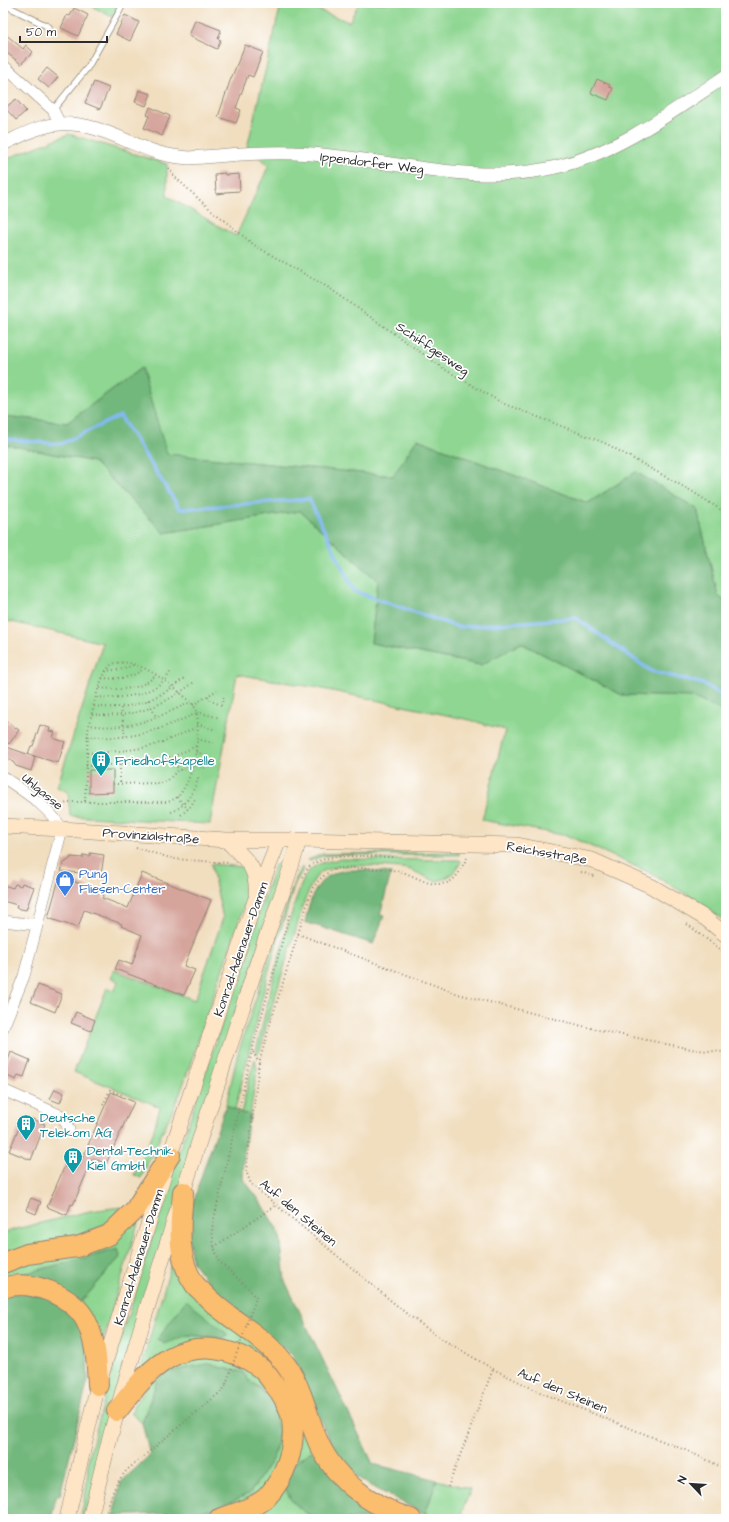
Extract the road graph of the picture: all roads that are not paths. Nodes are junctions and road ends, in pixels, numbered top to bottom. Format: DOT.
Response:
graph roads {
  1 [pos="124,3"];
  2 [pos="3,4"];
  3 [pos="49,27"];
  4 [pos="3,65"];
  5 [pos="726,76"];
  6 [pos="53,110"];
  7 [pos="60,124"];
  8 [pos="3,144"];
  9 [pos="3,777"];
  10 [pos="3,826"];
  11 [pos="62,828"];
  12 [pos="226,840"];
  13 [pos="280,840"];
  14 [pos="299,840"];
  15 [pos="256,901"];
  16 [pos="3,920"];
  17 [pos="37,925"];
  18 [pos="726,935"];
  19 [pos="3,1028"];
  20 [pos="3,1090"];
  21 [pos="69,1129"];
  22 [pos="170,1155"];
  23 [pos="183,1192"];
  24 [pos="3,1262"];
  25 [pos="3,1288"];
  26 [pos="98,1385"];
  27 [pos="118,1411"];
  28 [pos="98,1517"];
  29 [pos="67,1518"];
  30 [pos="219,1519"];
  31 [pos="411,1519"];
  1 -- 6 [label="lane"];
  2 -- 3 [label="lane"];
  4 -- 6 [label="street"];
  5 -- 7 [label="street, Ippendorfer Weg"];
  6 -- 7 [label="street"];
  7 -- 8 [label="street, Ippendorfer Weg"];
  9 -- 11 [label="street, Uhlgasse"];
  10 -- 11 [label="main road, Provinzialstraße"];
  11 -- 12 [label="main road, Provinzialstraße"];
  11 -- 17 [label="street"];
  12 -- 13 [label="main road, Provinzialstraße"];
  12 -- 15 [label="main road"];
  13 -- 14 [label="main road, Provinzialstraße"];
  13 -- 15 [label="main road, Konrad-Adenauer-Damm"];
  14 -- 18 [label="main road, Reichsstraße"];
  14 -- 23 [label="main road, Konrad-Adenauer-Damm"];
  15 -- 22 [label="main road, Konrad-Adenauer-Damm"];
  16 -- 17 [label="street"];
  17 -- 19 [label="street"];
  20 -- 21 [label="street"];
  22 -- 24 [label="highway"];
  22 -- 26 [label="main road, Konrad-Adenauer-Damm"];
  23 -- 27 [label="main road, Konrad-Adenauer-Damm"];
  23 -- 31 [label="highway"];
  25 -- 26 [label="highway"];
  26 -- 29 [label="main road, Konrad-Adenauer-Damm"];
  27 -- 28 [label="main road, Konrad-Adenauer-Damm"];
  27 -- 30 [label="highway"];
}
